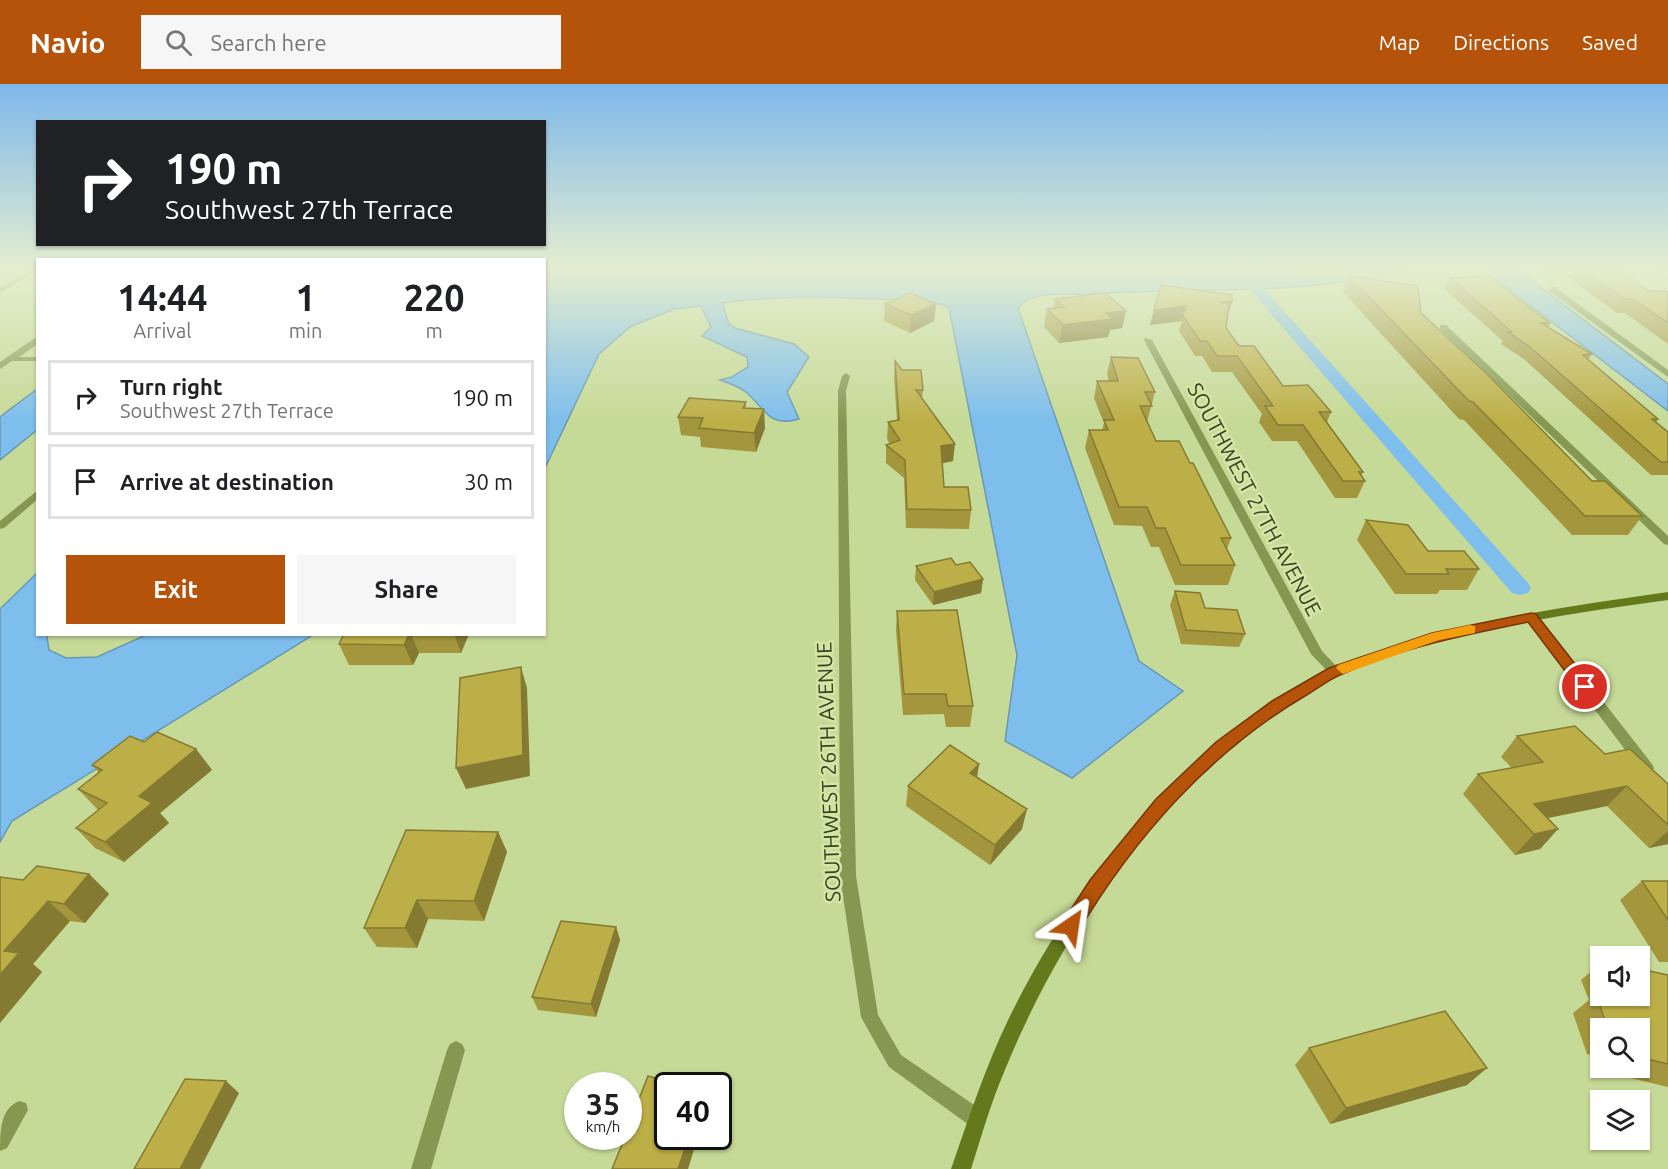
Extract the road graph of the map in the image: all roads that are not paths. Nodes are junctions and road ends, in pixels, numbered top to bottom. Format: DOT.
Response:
graph roads {
  1 [pos="1595,321"];
  2 [pos="1443,327"];
  3 [pos="1148,340"];
  4 [pos="36,341"];
  5 [pos="10,359"];
  6 [pos="36,359"];
  7 [pos="0,366"];
  8 [pos="1668,374"];
  9 [pos="846,376"];
  10 [pos="36,495"];
  11 [pos="0,526"];
  12 [pos="1668,542"];
  13 [pos="1668,596"];
  14 [pos="1531,617"];
  15 [pos="1334,672"];
  16 [pos="1654,777"];
  17 [pos="456,1050"];
  18 [pos="19,1110"];
  19 [pos="976,1118"];
  20 [pos="0,1141"];
  21 [pos="421,1169"];
  22 [pos="961,1169"];
  1 -- 8 [label="street"];
  2 -- 12 [label="street"];
  3 -- 15 [label="street, SOUTHWEST 27TH AVENUE"];
  4 -- 5 [label="street"];
  5 -- 6 [label="street"];
  5 -- 7 [label="street"];
  9 -- 19 [label="street, SOUTHWEST 26TH AVENUE"];
  10 -- 11 [label="street"];
  13 -- 14 [label="street"];
  14 -- 15 [label="street"];
  14 -- 16 [label="street"];
  15 -- 19 [label="street"];
  17 -- 21 [label="street"];
  18 -- 20 [label="street"];
  19 -- 22 [label="street"];
}
